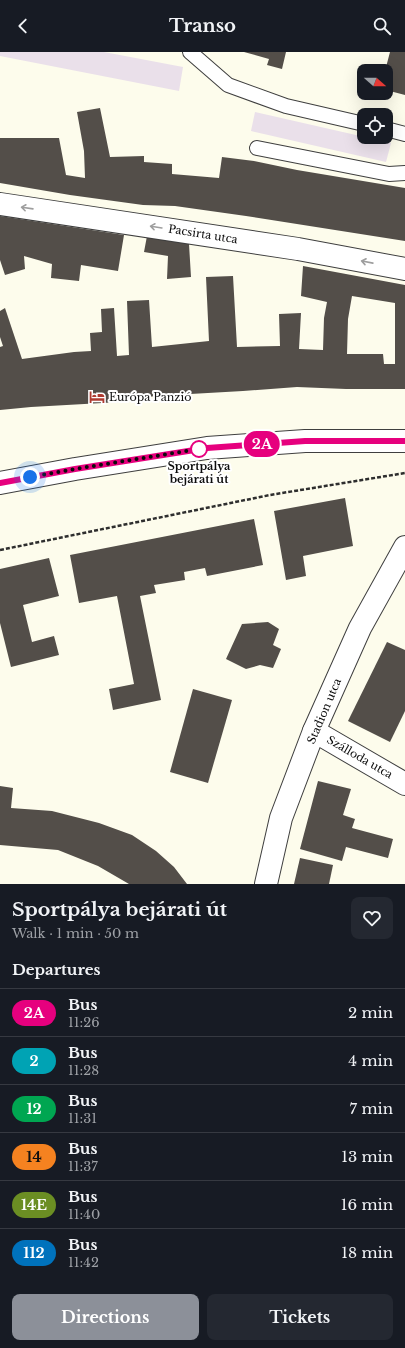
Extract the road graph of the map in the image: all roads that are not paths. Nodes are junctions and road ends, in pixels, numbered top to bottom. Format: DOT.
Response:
graph roads {
  1 [pos="190,52"];
  2 [pos="357,122"];
  3 [pos="393,131"];
  4 [pos="405,134"];
  5 [pos="257,148"];
  6 [pos="405,173"];
  7 [pos="0,204"];
  8 [pos="405,269"];
  9 [pos="405,440"];
  10 [pos="0,483"];
  11 [pos="405,547"];
  12 [pos="314,731"];
  13 [pos="405,784"];
  14 [pos="266,884"];
  1 -- 2 [label="lane"];
  3 -- 4 [label="lane"];
  5 -- 6 [label="lane"];
  8 -- 7 [label="street, Pacsirta utca, one-way"];
  9 -- 10 [label="street"];
  11 -- 12 [label="street, Stadion utca"];
  12 -- 13 [label="street, Szálloda utca"];
  12 -- 14 [label="street, Stadion utca"];
}
